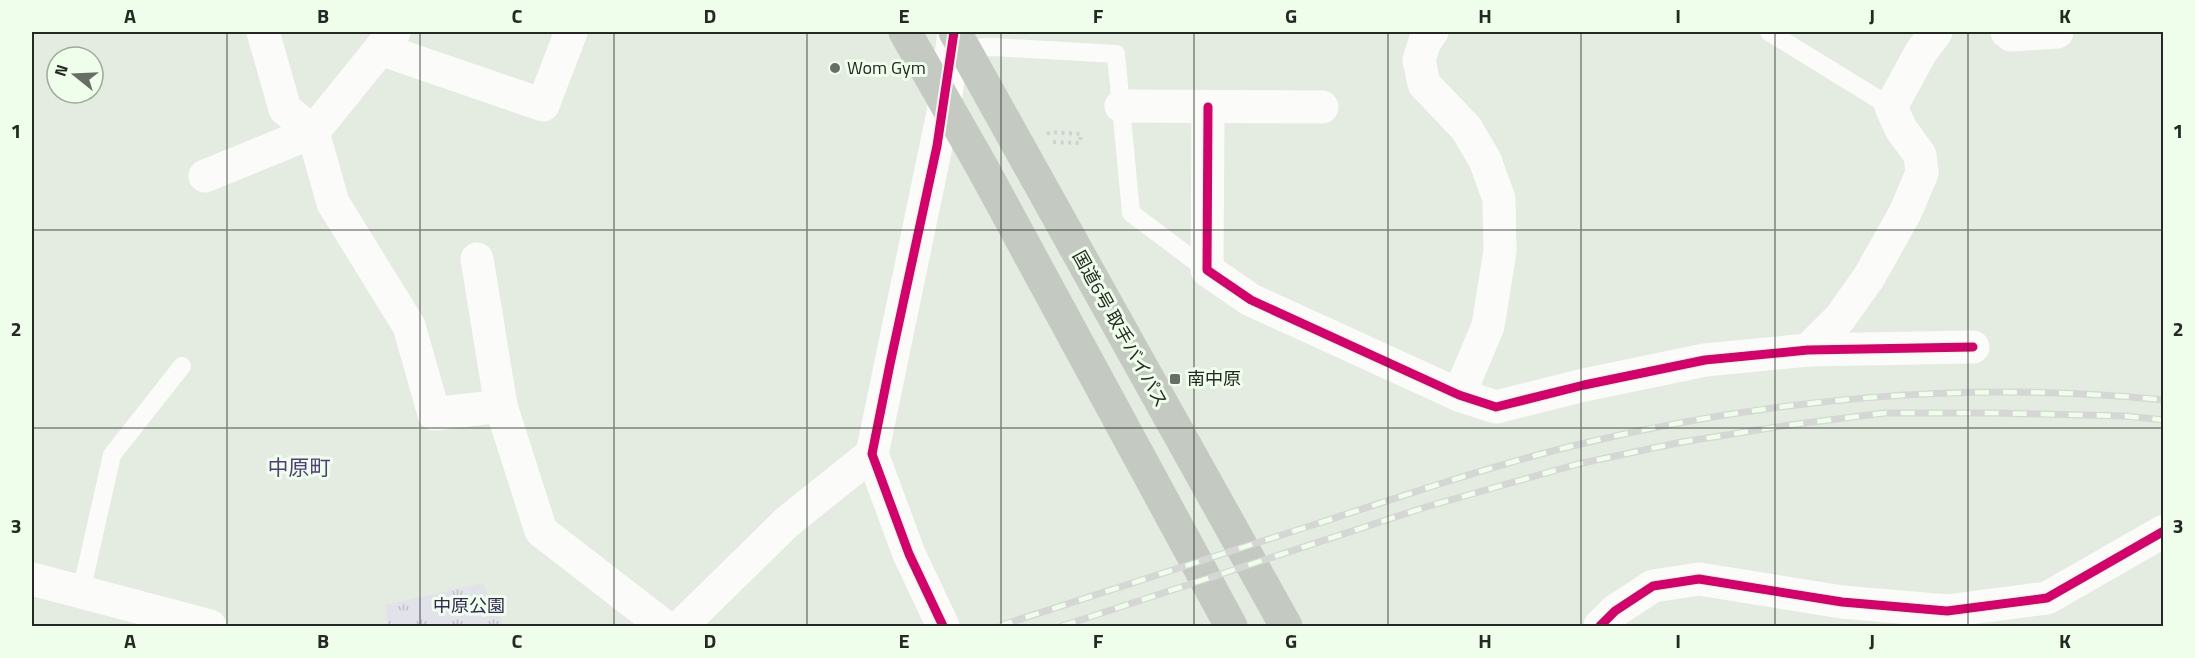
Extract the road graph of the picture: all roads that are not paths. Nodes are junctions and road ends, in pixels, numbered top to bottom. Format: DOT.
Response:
graph roads {
  1 [pos="263,32"];
  2 [pos="571,32"];
  3 [pos="905,32"];
  4 [pos="1432,32"];
  5 [pos="1769,32"];
  6 [pos="1936,32"];
  7 [pos="2007,32"];
  8 [pos="2057,32"];
  9 [pos="958,37"];
  10 [pos="387,40"];
  11 [pos="945,103"];
  12 [pos="1121,106"];
  13 [pos="1208,106"];
  14 [pos="1322,107"];
  15 [pos="1891,107"];
  16 [pos="314,132"];
  17 [pos="205,176"];
  18 [pos="477,259"];
  19 [pos="1207,270"];
  20 [pos="1973,347"];
  21 [pos="1808,350"];
  22 [pos="182,366"];
  23 [pos="1459,395"];
  24 [pos="501,406"];
  25 [pos="872,454"];
  26 [pos="2163,531"];
  27 [pos="32,579"];
  28 [pos="81,592"];
  29 [pos="1278,614"];
  30 [pos="939,618"];
  31 [pos="1227,620"];
  32 [pos="210,627"];
  33 [pos="664,627"];
  34 [pos="681,627"];
  35 [pos="1600,627"];
  1 -- 16 [label="street"];
  2 -- 10 [label="street"];
  3 -- 11 [label="highway"];
  4 -- 23 [label="street"];
  5 -- 15 [label="lane"];
  6 -- 15 [label="street"];
  7 -- 8 [label="street"];
  9 -- 11 [label="street"];
  9 -- 12 [label="lane"];
  9 -- 29 [label="highway, 国道6号 取手バイパス"];
  10 -- 16 [label="street"];
  11 -- 25 [label="street"];
  11 -- 31 [label="highway"];
  12 -- 13 [label="street"];
  12 -- 19 [label="lane"];
  13 -- 14 [label="street"];
  13 -- 19 [label="street"];
  15 -- 21 [label="street"];
  16 -- 17 [label="street"];
  16 -- 24 [label="street"];
  18 -- 24 [label="street"];
  19 -- 23 [label="street"];
  20 -- 21 [label="street"];
  21 -- 23 [label="street"];
  22 -- 28 [label="lane"];
  24 -- 33 [label="street"];
  25 -- 30 [label="street"];
  25 -- 34 [label="street"];
  26 -- 35 [label="street"];
  27 -- 28 [label="street"];
  28 -- 32 [label="street"];
}
